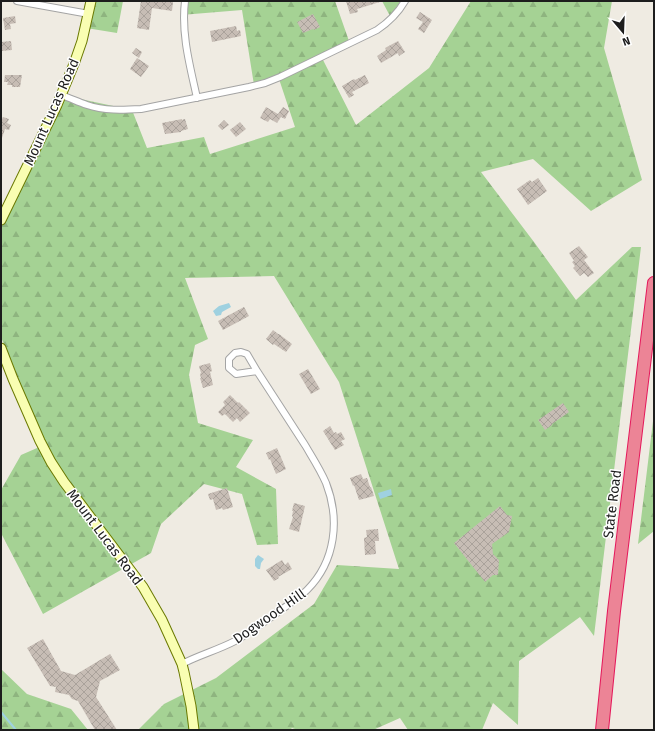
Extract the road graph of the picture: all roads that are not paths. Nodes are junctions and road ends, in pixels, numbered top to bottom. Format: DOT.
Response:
graph roads {
  1 [pos="17,1"];
  2 [pos="91,1"];
  3 [pos="185,1"];
  4 [pos="405,1"];
  5 [pos="88,14"];
  6 [pos="61,95"];
  7 [pos="197,98"];
  8 [pos="1,220"];
  9 [pos="654,283"];
  10 [pos="1,348"];
  11 [pos="3,361"];
  12 [pos="257,371"];
  13 [pos="182,664"];
  14 [pos="194,730"];
  15 [pos="602,730"];
  1 -- 5 [label="street"];
  2 -- 5 [label="street, Mount Lucas Road"];
  3 -- 7 [label="street"];
  4 -- 7 [label="street"];
  5 -- 6 [label="street, Mount Lucas Road"];
  6 -- 7 [label="street"];
  6 -- 8 [label="street, Mount Lucas Road"];
  9 -- 15 [label="highway, State Road"];
  10 -- 11 [label="street, Mount Lucas Road"];
  11 -- 13 [label="street, Mount Lucas Road"];
  12 -- 12 [label="street, Dogwood Hill"];
  12 -- 13 [label="street, Dogwood Hill"];
  13 -- 14 [label="street, Mount Lucas Road"];
}
